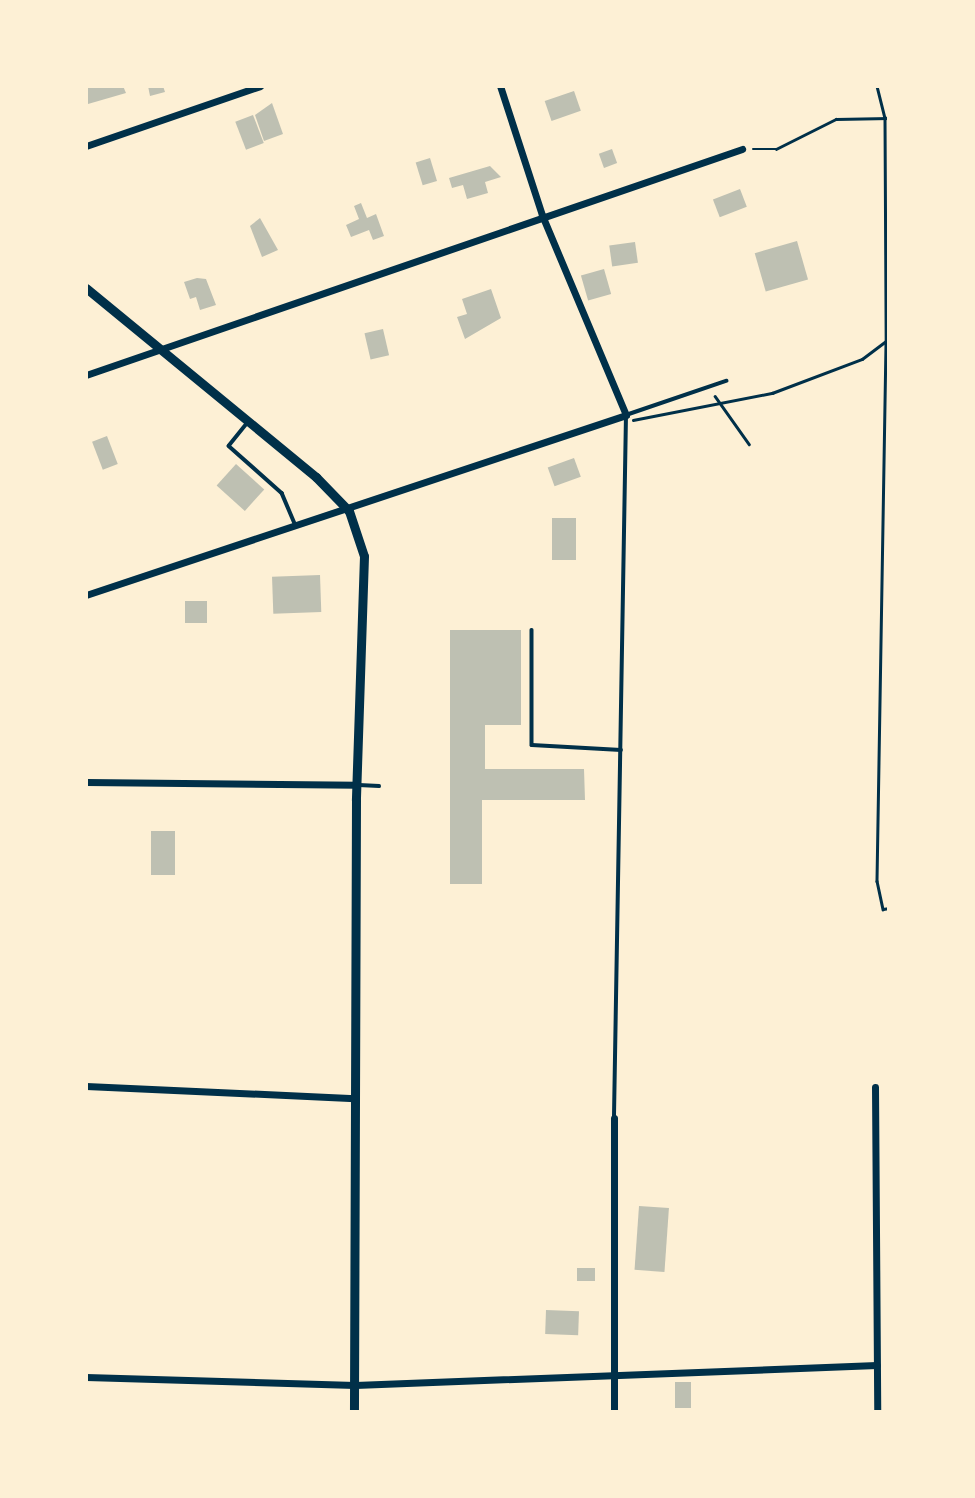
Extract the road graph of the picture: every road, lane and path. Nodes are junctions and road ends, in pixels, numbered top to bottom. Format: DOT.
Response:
graph roads {
  1 [pos="260,86"];
  2 [pos="500,86"];
  3 [pos="877,86"];
  4 [pos="887,118"];
  5 [pos="86,146"];
  6 [pos="742,149"];
  7 [pos="542,215"];
  8 [pos="86,288"];
  9 [pos="889,339"];
  10 [pos="886,344"];
  11 [pos="160,349"];
  12 [pos="86,375"];
  13 [pos="726,381"];
  14 [pos="715,396"];
  15 [pos="720,404"];
  16 [pos="626,415"];
  17 [pos="249,422"];
  18 [pos="749,444"];
  19 [pos="349,511"];
  20 [pos="297,528"];
  21 [pos="86,594"];
  22 [pos="532,630"];
  23 [pos="621,750"];
  24 [pos="86,782"];
  25 [pos="357,785"];
  26 [pos="379,786"];
  27 [pos="889,908"];
  28 [pos="86,1086"];
  29 [pos="875,1087"];
  30 [pos="355,1098"];
  31 [pos="614,1118"];
  32 [pos="877,1365"];
  33 [pos="886,1365"];
  34 [pos="614,1373"];
  35 [pos="86,1377"];
  36 [pos="355,1385"];
  37 [pos="355,1412"];
  38 [pos="614,1412"];
  39 [pos="877,1412"];
  1 -- 5 [label="street"];
  2 -- 7 [label="street"];
  3 -- 4 [label="path"];
  4 -- 6 [label="path"];
  4 -- 10 [label="path"];
  6 -- 7 [label="street"];
  7 -- 11 [label="street"];
  7 -- 16 [label="street"];
  8 -- 11 [label="street"];
  9 -- 10 [label="path"];
  10 -- 15 [label="path"];
  10 -- 27 [label="path"];
  11 -- 12 [label="street"];
  11 -- 17 [label="street"];
  13 -- 16 [label="lane"];
  14 -- 15 [label="path"];
  15 -- 16 [label="path"];
  15 -- 18 [label="path"];
  16 -- 19 [label="street"];
  16 -- 23 [label="lane"];
  17 -- 19 [label="street"];
  17 -- 20 [label="lane"];
  19 -- 20 [label="street"];
  19 -- 25 [label="street"];
  20 -- 21 [label="street"];
  22 -- 23 [label="lane"];
  23 -- 31 [label="lane"];
  24 -- 25 [label="street"];
  25 -- 26 [label="lane"];
  25 -- 30 [label="street"];
  28 -- 30 [label="street"];
  29 -- 32 [label="street"];
  30 -- 36 [label="street"];
  31 -- 34 [label="street"];
  32 -- 33 [label="lane"];
  32 -- 34 [label="street"];
  32 -- 39 [label="street"];
  34 -- 36 [label="street"];
  34 -- 38 [label="street"];
  35 -- 36 [label="street"];
  36 -- 37 [label="street"];
}
